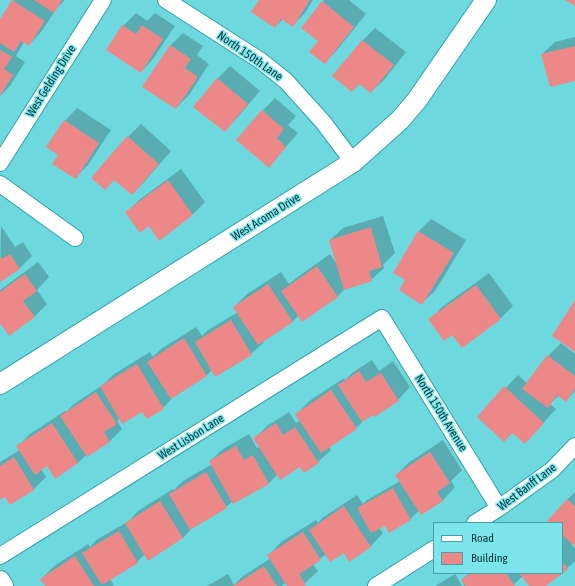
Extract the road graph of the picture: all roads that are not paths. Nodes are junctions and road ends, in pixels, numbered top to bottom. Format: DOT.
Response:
graph roads {
  1 [pos="103,0"];
  2 [pos="166,0"];
  3 [pos="486,0"];
  4 [pos="353,162"];
  5 [pos="0,163"];
  6 [pos="0,184"];
  7 [pos="75,238"];
  8 [pos="382,318"];
  9 [pos="0,384"];
  10 [pos="575,446"];
  11 [pos="499,508"];
  12 [pos="477,522"];
  13 [pos="433,550"];
  14 [pos="0,556"];
  15 [pos="0,581"];
  16 [pos="3,586"];
  17 [pos="376,586"];
  1 -- 5 [label="street, West Gelding Drive"];
  2 -- 4 [label="street, North 150th Lane"];
  3 -- 4 [label="street, West Acoma Drive"];
  4 -- 9 [label="street, West Acoma Drive"];
  6 -- 7 [label="street"];
  8 -- 11 [label="street, North 150th Avenue"];
  8 -- 14 [label="street, West Lisbon Lane"];
  10 -- 11 [label="street, West Banff Lane"];
  11 -- 12 [label="street, West Banff Lane"];
  13 -- 17 [label="street"];
  15 -- 16 [label="street"];
}
